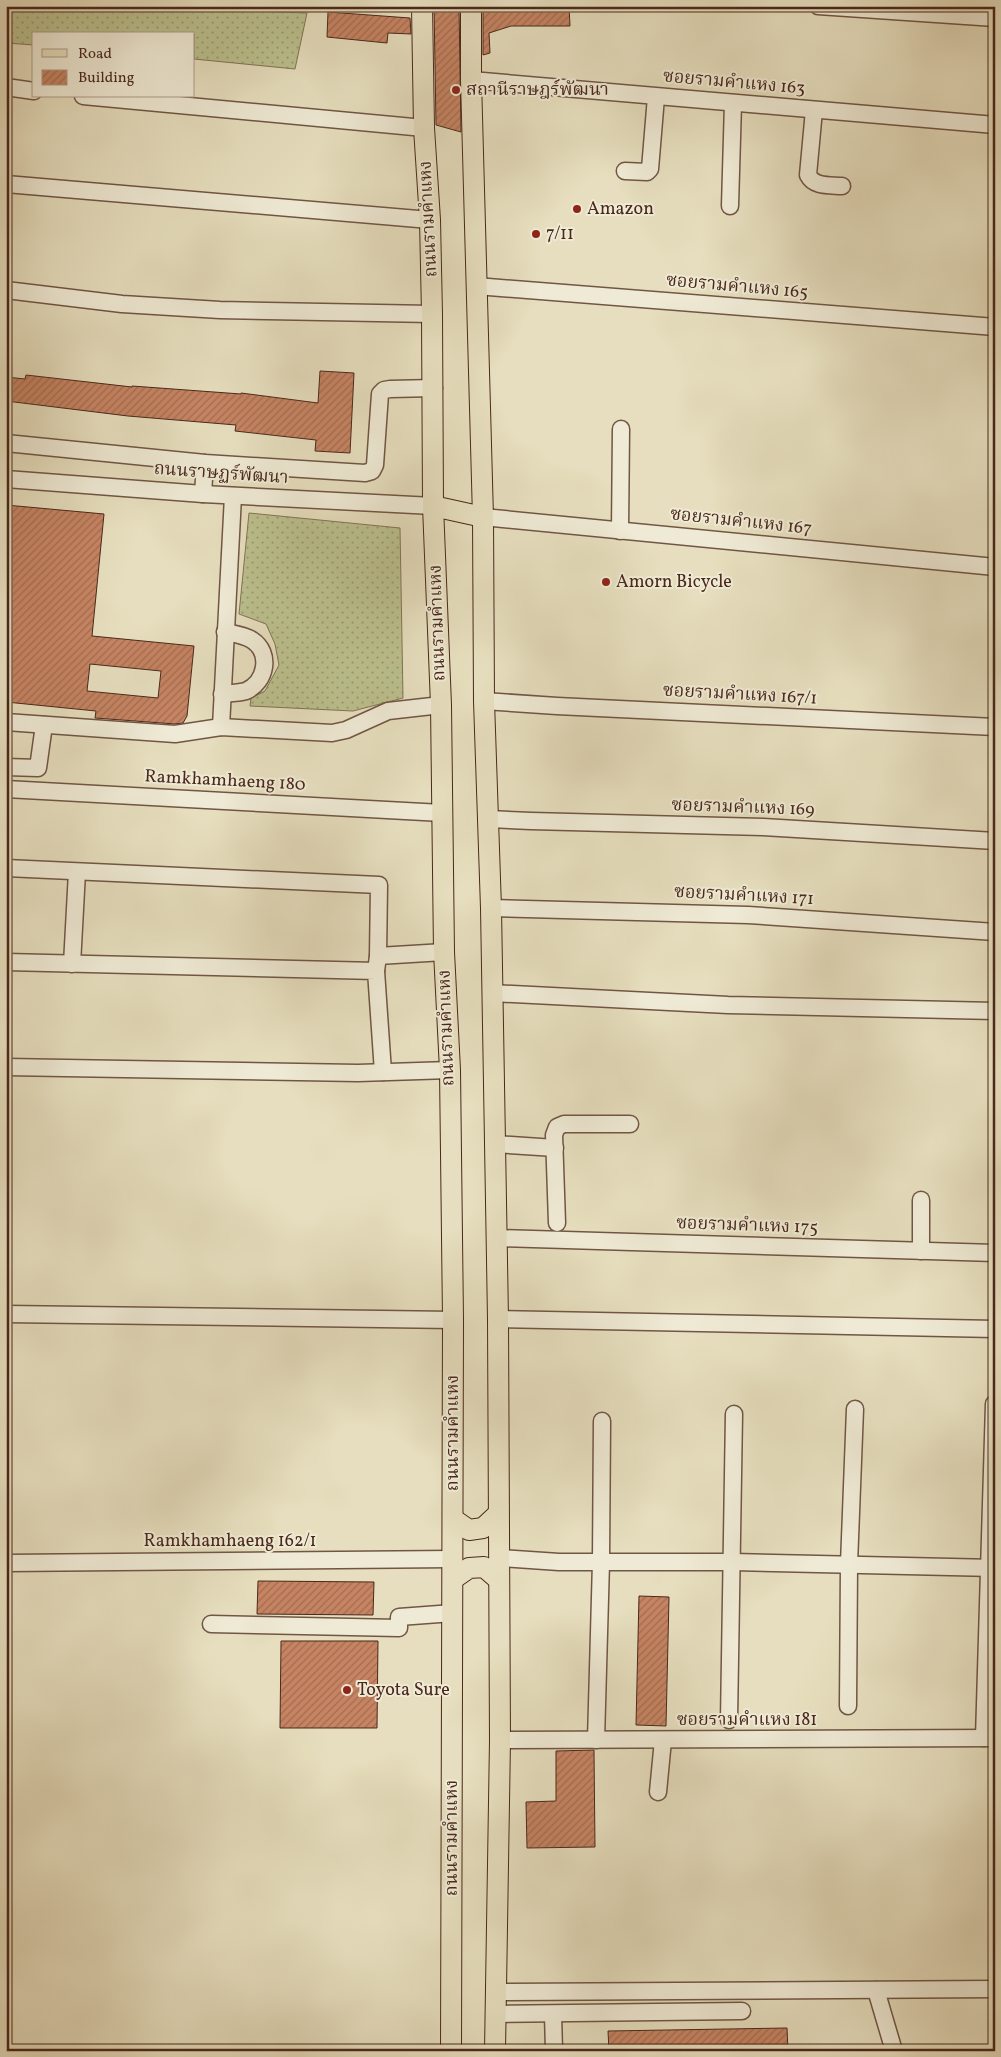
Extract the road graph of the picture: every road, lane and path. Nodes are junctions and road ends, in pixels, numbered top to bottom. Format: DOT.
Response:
graph roads {
  1 [pos="422,6"];
  2 [pos="471,6"];
  3 [pos="818,6"];
  4 [pos="875,8"];
  5 [pos="995,18"];
  6 [pos="471,80"];
  7 [pos="6,88"];
  8 [pos="32,91"];
  9 [pos="656,97"];
  10 [pos="104,98"];
  11 [pos="733,103"];
  12 [pos="814,110"];
  13 [pos="995,125"];
  14 [pos="424,128"];
  15 [pos="625,171"];
  16 [pos="6,184"];
  17 [pos="842,186"];
  18 [pos="730,206"];
  19 [pos="430,220"];
  20 [pos="476,286"];
  21 [pos="6,290"];
  22 [pos="432,314"];
  23 [pos="995,327"];
  24 [pos="434,388"];
  25 [pos="622,429"];
  26 [pos="6,443"];
  27 [pos="205,463"];
  28 [pos="6,479"];
  29 [pos="203,494"];
  30 [pos="233,496"];
  31 [pos="433,506"];
  32 [pos="483,517"];
  33 [pos="620,531"];
  34 [pos="995,567"];
  35 [pos="226,632"];
  36 [pos="222,694"];
  37 [pos="484,701"];
  38 [pos="441,705"];
  39 [pos="6,722"];
  40 [pos="44,725"];
  41 [pos="221,727"];
  42 [pos="995,727"];
  43 [pos="6,767"];
  44 [pos="6,789"];
  45 [pos="442,813"];
  46 [pos="489,819"];
  47 [pos="995,840"];
  48 [pos="6,868"];
  49 [pos="77,872"];
  50 [pos="491,908"];
  51 [pos="995,932"];
  52 [pos="444,952"];
  53 [pos="6,962"];
  54 [pos="72,964"];
  55 [pos="377,964"];
  56 [pos="492,993"];
  57 [pos="995,1011"];
  58 [pos="6,1067"];
  59 [pos="450,1070"];
  60 [pos="383,1072"];
  61 [pos="630,1124"];
  62 [pos="495,1144"];
  63 [pos="554,1148"];
  64 [pos="921,1200"];
  65 [pos="557,1223"];
  66 [pos="497,1238"];
  67 [pos="921,1251"];
  68 [pos="995,1253"];
  69 [pos="6,1314"];
  70 [pos="498,1319"];
  71 [pos="453,1320"];
  72 [pos="995,1329"];
  73 [pos="994,1404"];
  74 [pos="855,1410"];
  75 [pos="734,1414"];
  76 [pos="602,1421"];
  77 [pos="498,1514"];
  78 [pos="453,1519"];
  79 [pos="499,1558"];
  80 [pos="453,1559"];
  81 [pos="6,1562"];
  82 [pos="601,1562"];
  83 [pos="732,1562"];
  84 [pos="849,1564"];
  85 [pos="991,1568"];
  86 [pos="453,1579"];
  87 [pos="499,1580"];
  88 [pos="453,1613"];
  89 [pos="212,1624"];
  90 [pos="848,1706"];
  91 [pos="729,1720"];
  92 [pos="989,1738"];
  93 [pos="500,1740"];
  94 [pos="596,1740"];
  95 [pos="663,1740"];
  96 [pos="658,1792"];
  97 [pos="995,1989"];
  98 [pos="876,1990"];
  99 [pos="496,1992"];
  100 [pos="742,2012"];
  101 [pos="496,2014"];
  102 [pos="553,2014"];
  103 [pos="451,2051"];
  104 [pos="495,2051"];
  105 [pos="554,2051"];
  106 [pos="894,2051"];
  1 -- 14 [label="main road, ถนนรามคำแหง"];
  2 -- 6 [label="main road"];
  3 -- 4 [label="street"];
  4 -- 5 [label="street"];
  6 -- 9 [label="street, ซอยรามคำแหง 163"];
  6 -- 20 [label="main road"];
  7 -- 8 [label="street"];
  9 -- 11 [label="street, ซอยรามคำแหง 163"];
  9 -- 15 [label="street"];
  10 -- 14 [label="street"];
  11 -- 12 [label="street, ซอยรามคำแหง 163"];
  11 -- 18 [label="street"];
  12 -- 13 [label="street, ซอยรามคำแหง 163"];
  12 -- 17 [label="street"];
  14 -- 19 [label="main road, ถนนรามคำแหง"];
  16 -- 19 [label="street"];
  19 -- 22 [label="main road, ถนนรามคำแหง"];
  20 -- 23 [label="street, ซอยรามคำแหง 165"];
  20 -- 32 [label="main road"];
  21 -- 22 [label="street"];
  22 -- 24 [label="main road, ถนนรามคำแหง"];
  24 -- 27 [label="street"];
  24 -- 31 [label="main road, ถนนรามคำแหง"];
  25 -- 33 [label="street"];
  26 -- 27 [label="street"];
  27 -- 29 [label="street"];
  28 -- 29 [label="street, ถนนราษฏร์พัฒนา"];
  29 -- 30 [label="street, ถนนราษฏร์พัฒนา"];
  30 -- 31 [label="street, ถนนราษฏร์พัฒนา"];
  30 -- 35 [label="street"];
  31 -- 32 [label="main road"];
  31 -- 38 [label="main road, ถนนรามคำแหง"];
  32 -- 33 [label="street, ซอยรามคำแหง 167"];
  32 -- 37 [label="main road"];
  33 -- 34 [label="street, ซอยรามคำแหง 167"];
  35 -- 36 [label="street"];
  35 -- 36 [label="street"];
  36 -- 41 [label="street"];
  37 -- 42 [label="street, ซอยรามคำแหง 167/1"];
  37 -- 46 [label="main road"];
  38 -- 41 [label="street"];
  38 -- 45 [label="main road, ถนนรามคำแหง"];
  39 -- 40 [label="street"];
  40 -- 41 [label="street"];
  40 -- 43 [label="street"];
  44 -- 45 [label="street, Ramkhamhaeng 180"];
  45 -- 52 [label="main road, ถนนรามคำแหง"];
  46 -- 47 [label="street, ซอยรามคำแหง 169"];
  46 -- 50 [label="main road"];
  48 -- 49 [label="street"];
  49 -- 54 [label="street"];
  49 -- 55 [label="street"];
  50 -- 51 [label="street, ซอยรามคำแหง 171"];
  50 -- 56 [label="main road"];
  52 -- 55 [label="street"];
  52 -- 59 [label="main road, ถนนรามคำแหง"];
  53 -- 54 [label="street"];
  54 -- 55 [label="street"];
  55 -- 60 [label="street"];
  56 -- 57 [label="street"];
  56 -- 62 [label="main road"];
  58 -- 60 [label="street"];
  59 -- 60 [label="street"];
  59 -- 71 [label="main road, ถนนรามคำแหง"];
  61 -- 63 [label="street"];
  62 -- 63 [label="street"];
  62 -- 66 [label="main road"];
  63 -- 65 [label="street"];
  64 -- 67 [label="street"];
  66 -- 67 [label="street, ซอยรามคำแหง 175"];
  66 -- 70 [label="main road"];
  67 -- 68 [label="street, ซอยรามคำแหง 175"];
  69 -- 71 [label="street"];
  70 -- 72 [label="street"];
  70 -- 77 [label="main road"];
  71 -- 78 [label="main road, ถนนรามคำแหง"];
  73 -- 85 [label="street"];
  74 -- 84 [label="street"];
  75 -- 83 [label="street"];
  76 -- 82 [label="street"];
  77 -- 78 [label="main road"];
  77 -- 79 [label="main road"];
  78 -- 80 [label="main road, ถนนรามคำแหง"];
  79 -- 82 [label="street"];
  79 -- 87 [label="main road"];
  80 -- 81 [label="street, Ramkhamhaeng 162/1"];
  80 -- 86 [label="main road, ถนนรามคำแหง"];
  82 -- 83 [label="street"];
  82 -- 94 [label="street"];
  83 -- 84 [label="street"];
  83 -- 91 [label="street"];
  84 -- 85 [label="street"];
  84 -- 90 [label="street"];
  85 -- 92 [label="street"];
  86 -- 87 [label="main road"];
  86 -- 88 [label="main road, ถนนรามคำแหง"];
  87 -- 93 [label="main road"];
  88 -- 89 [label="street"];
  88 -- 103 [label="main road, ถนนรามคำแหง"];
  92 -- 95 [label="street, ซอยรามคำแหง 181"];
  93 -- 94 [label="street, ซอยรามคำแหง 181"];
  93 -- 99 [label="main road"];
  94 -- 95 [label="street, ซอยรามคำแหง 181"];
  95 -- 96 [label="street"];
  97 -- 98 [label="street"];
  98 -- 99 [label="street"];
  98 -- 106 [label="street"];
  99 -- 101 [label="main road"];
  100 -- 102 [label="street"];
  101 -- 102 [label="street"];
  101 -- 104 [label="main road"];
  102 -- 105 [label="street"];
}
